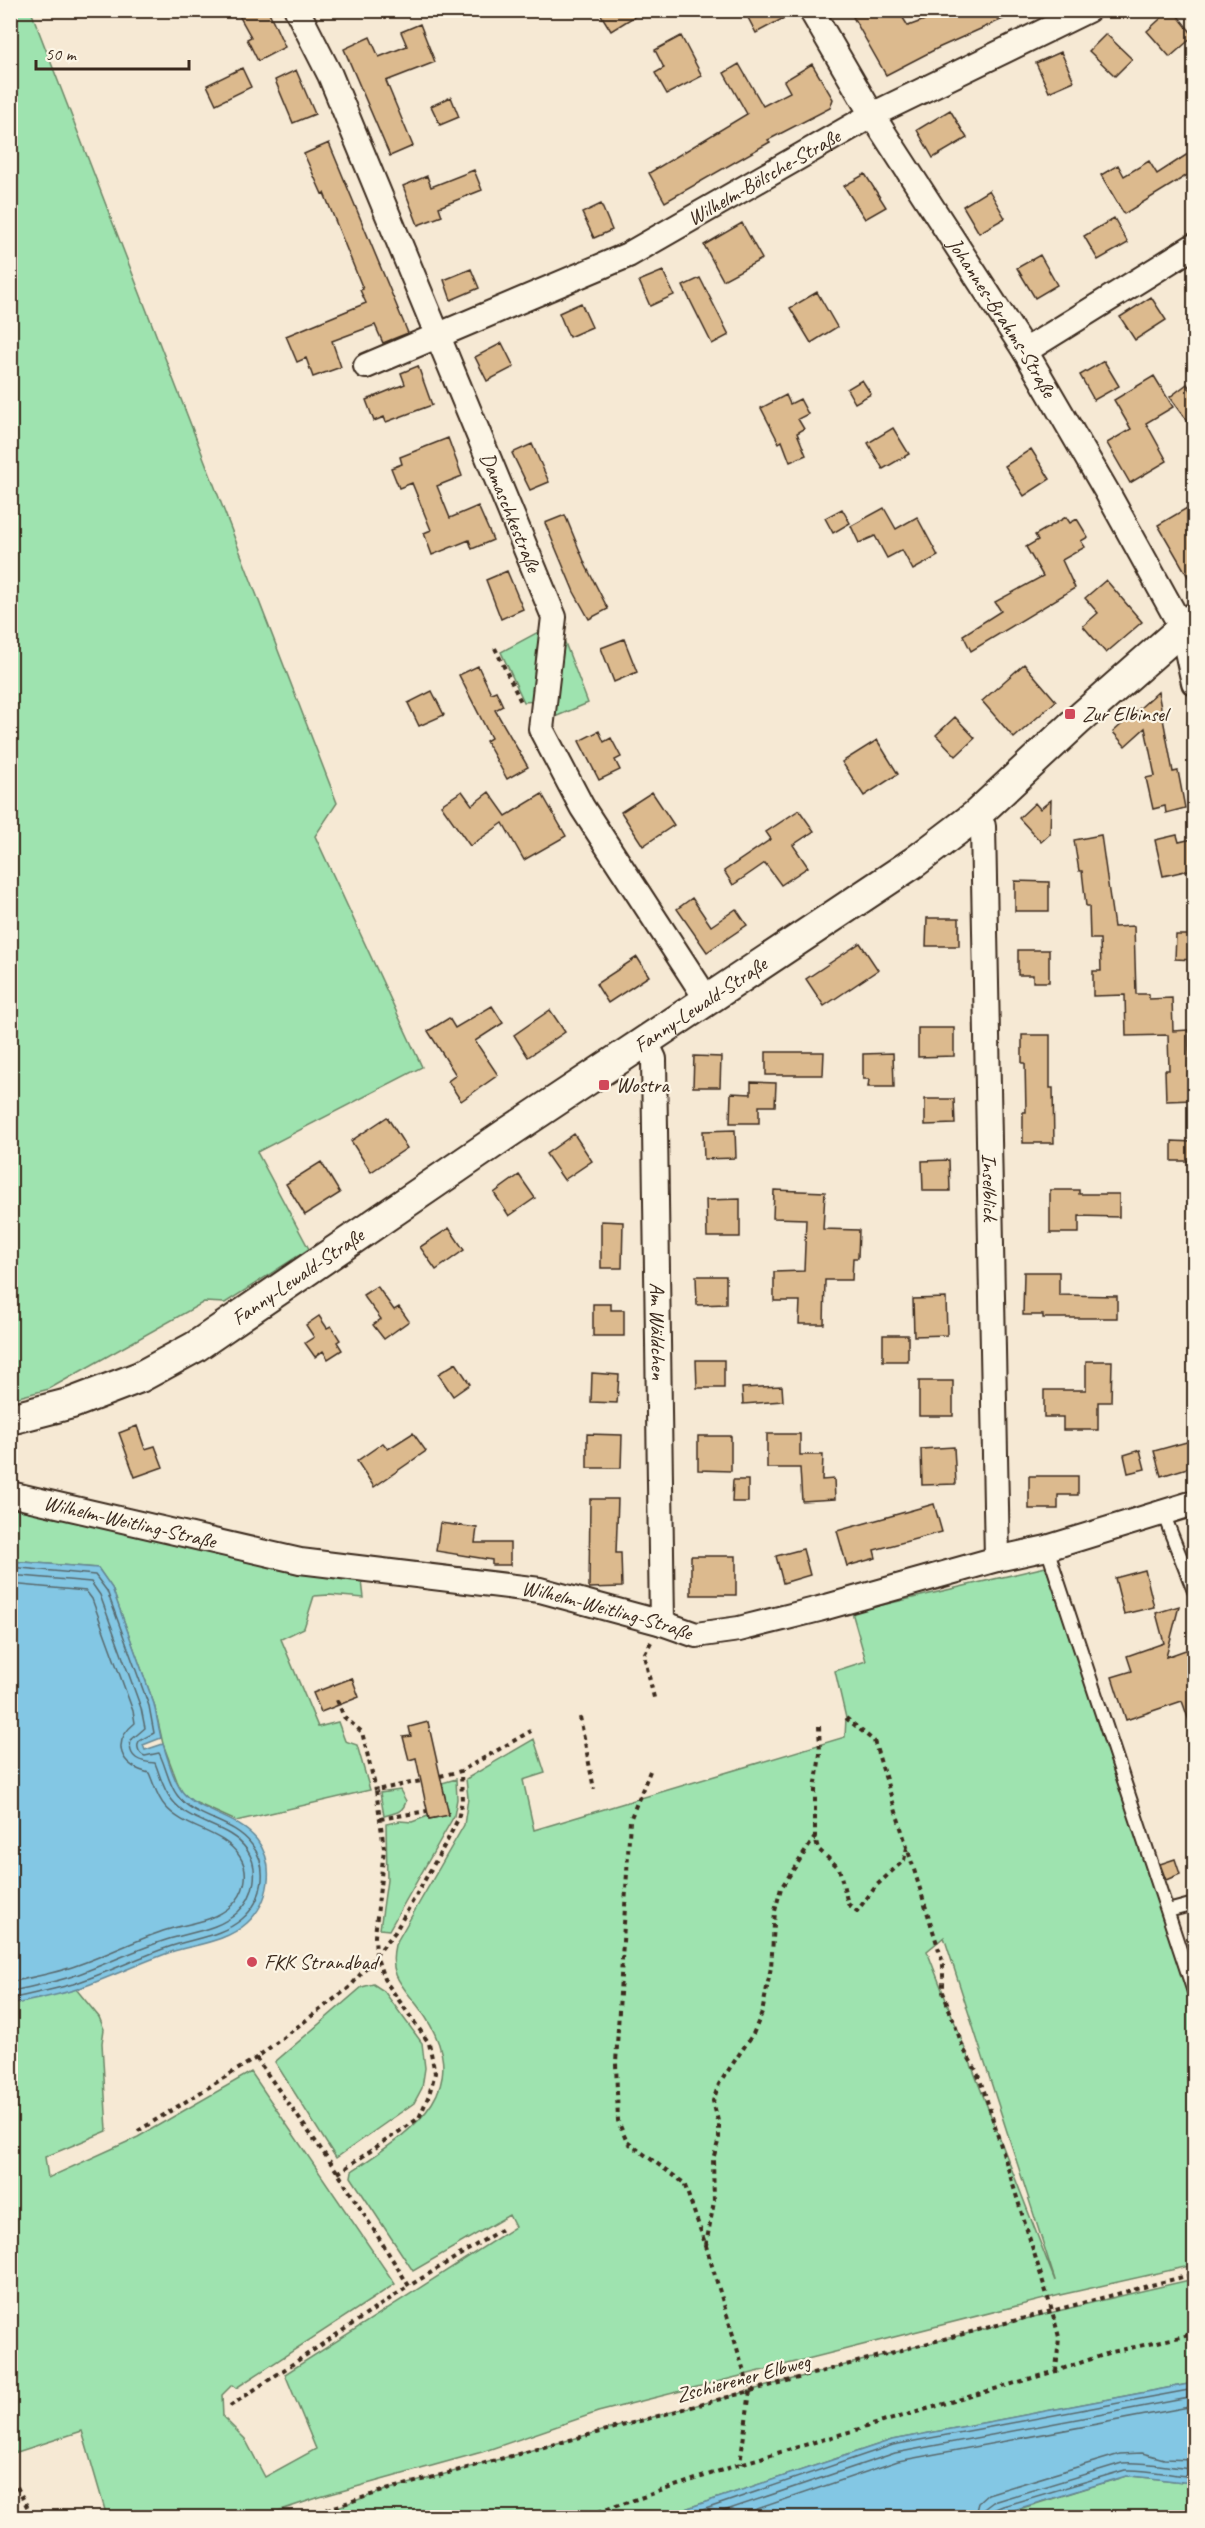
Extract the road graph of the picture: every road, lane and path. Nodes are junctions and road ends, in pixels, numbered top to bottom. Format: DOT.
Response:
graph roads {
  1 [pos="297,10"];
  2 [pos="811,10"];
  3 [pos="1088,10"];
  4 [pos="872,115"];
  5 [pos="1194,246"];
  6 [pos="437,336"];
  7 [pos="1025,351"];
  8 [pos="366,366"];
  9 [pos="1188,623"];
  10 [pos="495,648"];
  11 [pos="1194,683"];
  12 [pos="522,703"];
  13 [pos="975,816"];
  14 [pos="708,1001"];
  15 [pos="646,1042"];
  16 [pos="10,1419"];
  17 [pos="10,1494"];
  18 [pos="1194,1503"];
  19 [pos="1163,1513"];
  20 [pos="1047,1548"];
  21 [pos="997,1559"];
  22 [pos="1194,1592"];
  23 [pos="662,1623"];
  24 [pos="337,1700"];
  25 [pos="655,1702"];
  26 [pos="580,1717"];
  27 [pos="846,1718"];
  28 [pos="819,1726"];
  29 [pos="531,1731"];
  30 [pos="650,1771"];
  31 [pos="461,1772"];
  32 [pos="440,1776"];
  33 [pos="421,1781"];
  34 [pos="594,1789"];
  35 [pos="376,1790"];
  36 [pos="427,1811"];
  37 [pos="380,1819"];
  38 [pos="815,1837"];
  39 [pos="907,1847"];
  40 [pos="1194,1904"];
  41 [pos="1168,1911"];
  42 [pos="376,1955"];
  43 [pos="1194,1992"];
  44 [pos="256,2058"];
  45 [pos="138,2131"];
  46 [pos="338,2173"];
  47 [pos="502,2229"];
  48 [pos="706,2246"];
  49 [pos="1194,2274"];
  50 [pos="409,2286"];
  51 [pos="1052,2311"];
  52 [pos="1194,2334"];
  53 [pos="1056,2371"];
  54 [pos="750,2391"];
  55 [pos="230,2406"];
  56 [pos="740,2464"];
  57 [pos="17,2487"];
  58 [pos="33,2517"];
  59 [pos="300,2517"];
  60 [pos="581,2517"];
  1 -- 6 [label="street, Damaschkestraße"];
  2 -- 4 [label="street, Johannes-Brahms-Straße"];
  3 -- 4 [label="street, Wilhelm-Bölsche-Straße"];
  4 -- 6 [label="street, Wilhelm-Bölsche-Straße"];
  4 -- 7 [label="street, Johannes-Brahms-Straße"];
  5 -- 7 [label="street"];
  6 -- 8 [label="street, Wilhelm-Bölsche-Straße"];
  6 -- 14 [label="street, Damaschkestraße"];
  7 -- 9 [label="street, Johannes-Brahms-Straße"];
  9 -- 11 [label="street"];
  9 -- 13 [label="street, Fanny-Lewald-Straße"];
  10 -- 12 [label="path"];
  13 -- 14 [label="street, Fanny-Lewald-Straße"];
  13 -- 21 [label="street, Inselblick"];
  14 -- 15 [label="street, Fanny-Lewald-Straße"];
  15 -- 16 [label="street, Fanny-Lewald-Straße"];
  15 -- 23 [label="street, Am Wäldchen"];
  17 -- 23 [label="street, Wilhelm-Weitling-Straße"];
  18 -- 19 [label="street, Wilhelm-Weitling-Straße"];
  19 -- 20 [label="street, Wilhelm-Weitling-Straße"];
  19 -- 22 [label="lane"];
  20 -- 21 [label="street, Wilhelm-Weitling-Straße"];
  20 -- 41 [label="lane"];
  21 -- 23 [label="street, Wilhelm-Weitling-Straße"];
  23 -- 25 [label="path"];
  24 -- 35 [label="path"];
  26 -- 34 [label="path"];
  27 -- 39 [label="path"];
  28 -- 38 [label="path"];
  29 -- 31 [label="path"];
  30 -- 48 [label="path"];
  31 -- 32 [label="path"];
  31 -- 42 [label="path"];
  33 -- 35 [label="path"];
  35 -- 37 [label="path"];
  36 -- 37 [label="path"];
  37 -- 42 [label="path"];
  38 -- 39 [label="path"];
  38 -- 48 [label="path"];
  39 -- 51 [label="path"];
  40 -- 41 [label="lane"];
  41 -- 43 [label="lane"];
  42 -- 44 [label="path"];
  42 -- 46 [label="path"];
  44 -- 45 [label="path"];
  44 -- 46 [label="path"];
  46 -- 50 [label="path"];
  47 -- 50 [label="path"];
  48 -- 54 [label="path"];
  49 -- 51 [label="path, Zschierener Elbweg"];
  50 -- 55 [label="path"];
  51 -- 53 [label="path"];
  51 -- 54 [label="path, Zschierener Elbweg"];
  52 -- 53 [label="path"];
  53 -- 56 [label="path"];
  54 -- 56 [label="path"];
  54 -- 59 [label="path, Zschierener Elbweg"];
  56 -- 60 [label="path"];
  57 -- 58 [label="path"];
}
